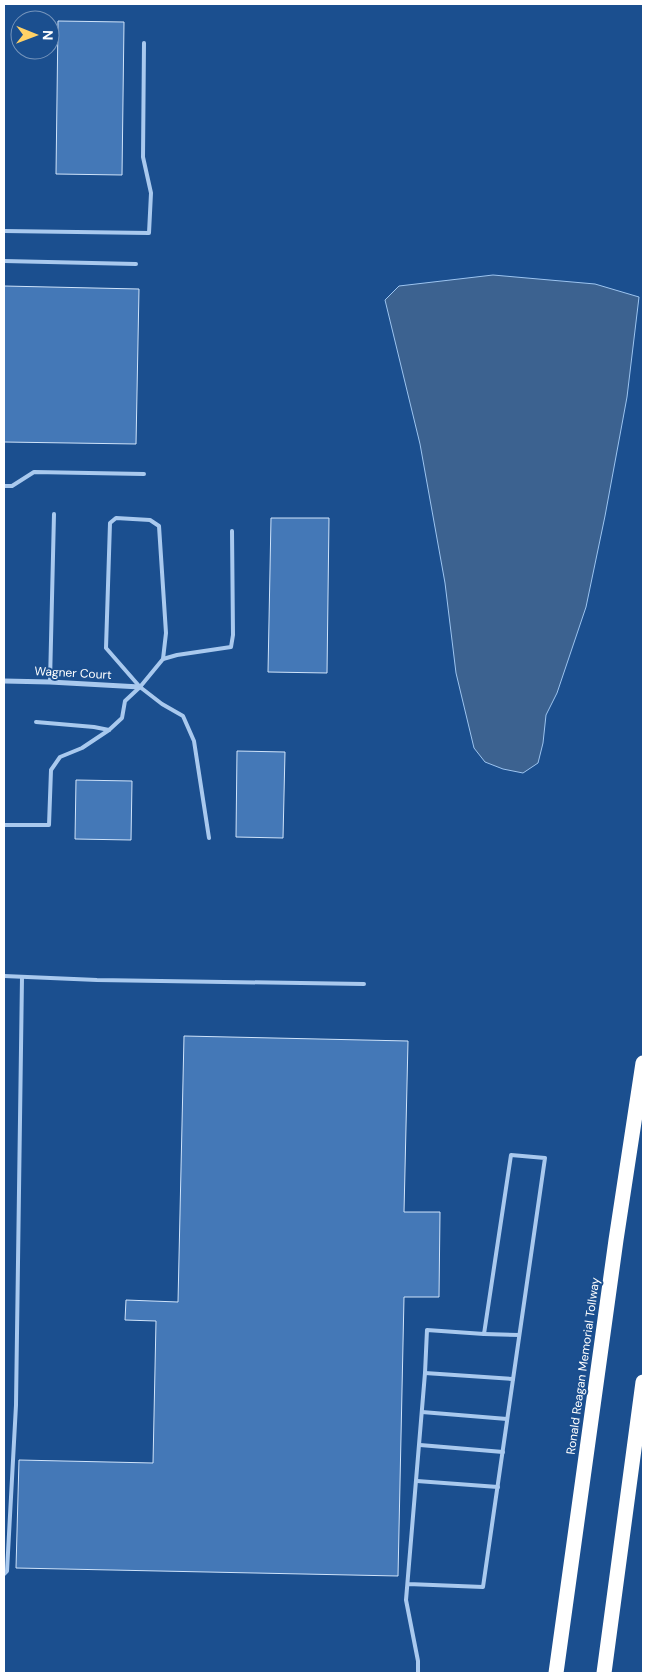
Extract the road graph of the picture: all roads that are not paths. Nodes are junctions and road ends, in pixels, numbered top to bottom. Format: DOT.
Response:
graph roads {
  1 [pos="144,44"];
  2 [pos="4,231"];
  3 [pos="4,261"];
  4 [pos="136,264"];
  5 [pos="144,474"];
  6 [pos="4,486"];
  7 [pos="54,514"];
  8 [pos="232,531"];
  9 [pos="163,659"];
  10 [pos="4,681"];
  11 [pos="50,682"];
  12 [pos="140,687"];
  13 [pos="36,722"];
  14 [pos="109,730"];
  15 [pos="4,825"];
  16 [pos="209,838"];
  17 [pos="4,976"];
  18 [pos="22,977"];
  19 [pos="364,984"];
  20 [pos="643,1063"];
  21 [pos="484,1334"];
  22 [pos="520,1335"];
  23 [pos="425,1373"];
  24 [pos="513,1379"];
  25 [pos="643,1382"];
  26 [pos="422,1412"];
  27 [pos="507,1419"];
  28 [pos="420,1445"];
  29 [pos="502,1452"];
  30 [pos="417,1481"];
  31 [pos="498,1487"];
  32 [pos="4,1574"];
  33 [pos="408,1584"];
  34 [pos="418,1673"];
  35 [pos="556,1673"];
  36 [pos="604,1673"];
  1 -- 2 [label="lane"];
  3 -- 4 [label="lane"];
  5 -- 6 [label="lane"];
  7 -- 11 [label="lane"];
  8 -- 9 [label="lane"];
  9 -- 12 [label="lane"];
  9 -- 12 [label="lane"];
  10 -- 11 [label="street, Wagner Court"];
  11 -- 12 [label="street, Wagner Court"];
  12 -- 14 [label="lane"];
  12 -- 16 [label="lane"];
  13 -- 14 [label="lane"];
  14 -- 15 [label="lane"];
  17 -- 18 [label="lane"];
  18 -- 19 [label="lane"];
  18 -- 32 [label="lane"];
  20 -- 35 [label="highway, Ronald Reagan Memorial Tollway"];
  21 -- 22 [label="lane"];
  21 -- 22 [label="lane"];
  21 -- 23 [label="lane"];
  22 -- 24 [label="lane"];
  23 -- 24 [label="lane"];
  23 -- 26 [label="lane"];
  24 -- 27 [label="lane"];
  25 -- 36 [label="highway"];
  26 -- 27 [label="lane"];
  26 -- 28 [label="lane"];
  27 -- 29 [label="lane"];
  28 -- 29 [label="lane"];
  28 -- 30 [label="lane"];
  29 -- 31 [label="lane"];
  30 -- 31 [label="lane"];
  30 -- 33 [label="lane"];
  31 -- 33 [label="lane"];
  33 -- 34 [label="lane"];
}
